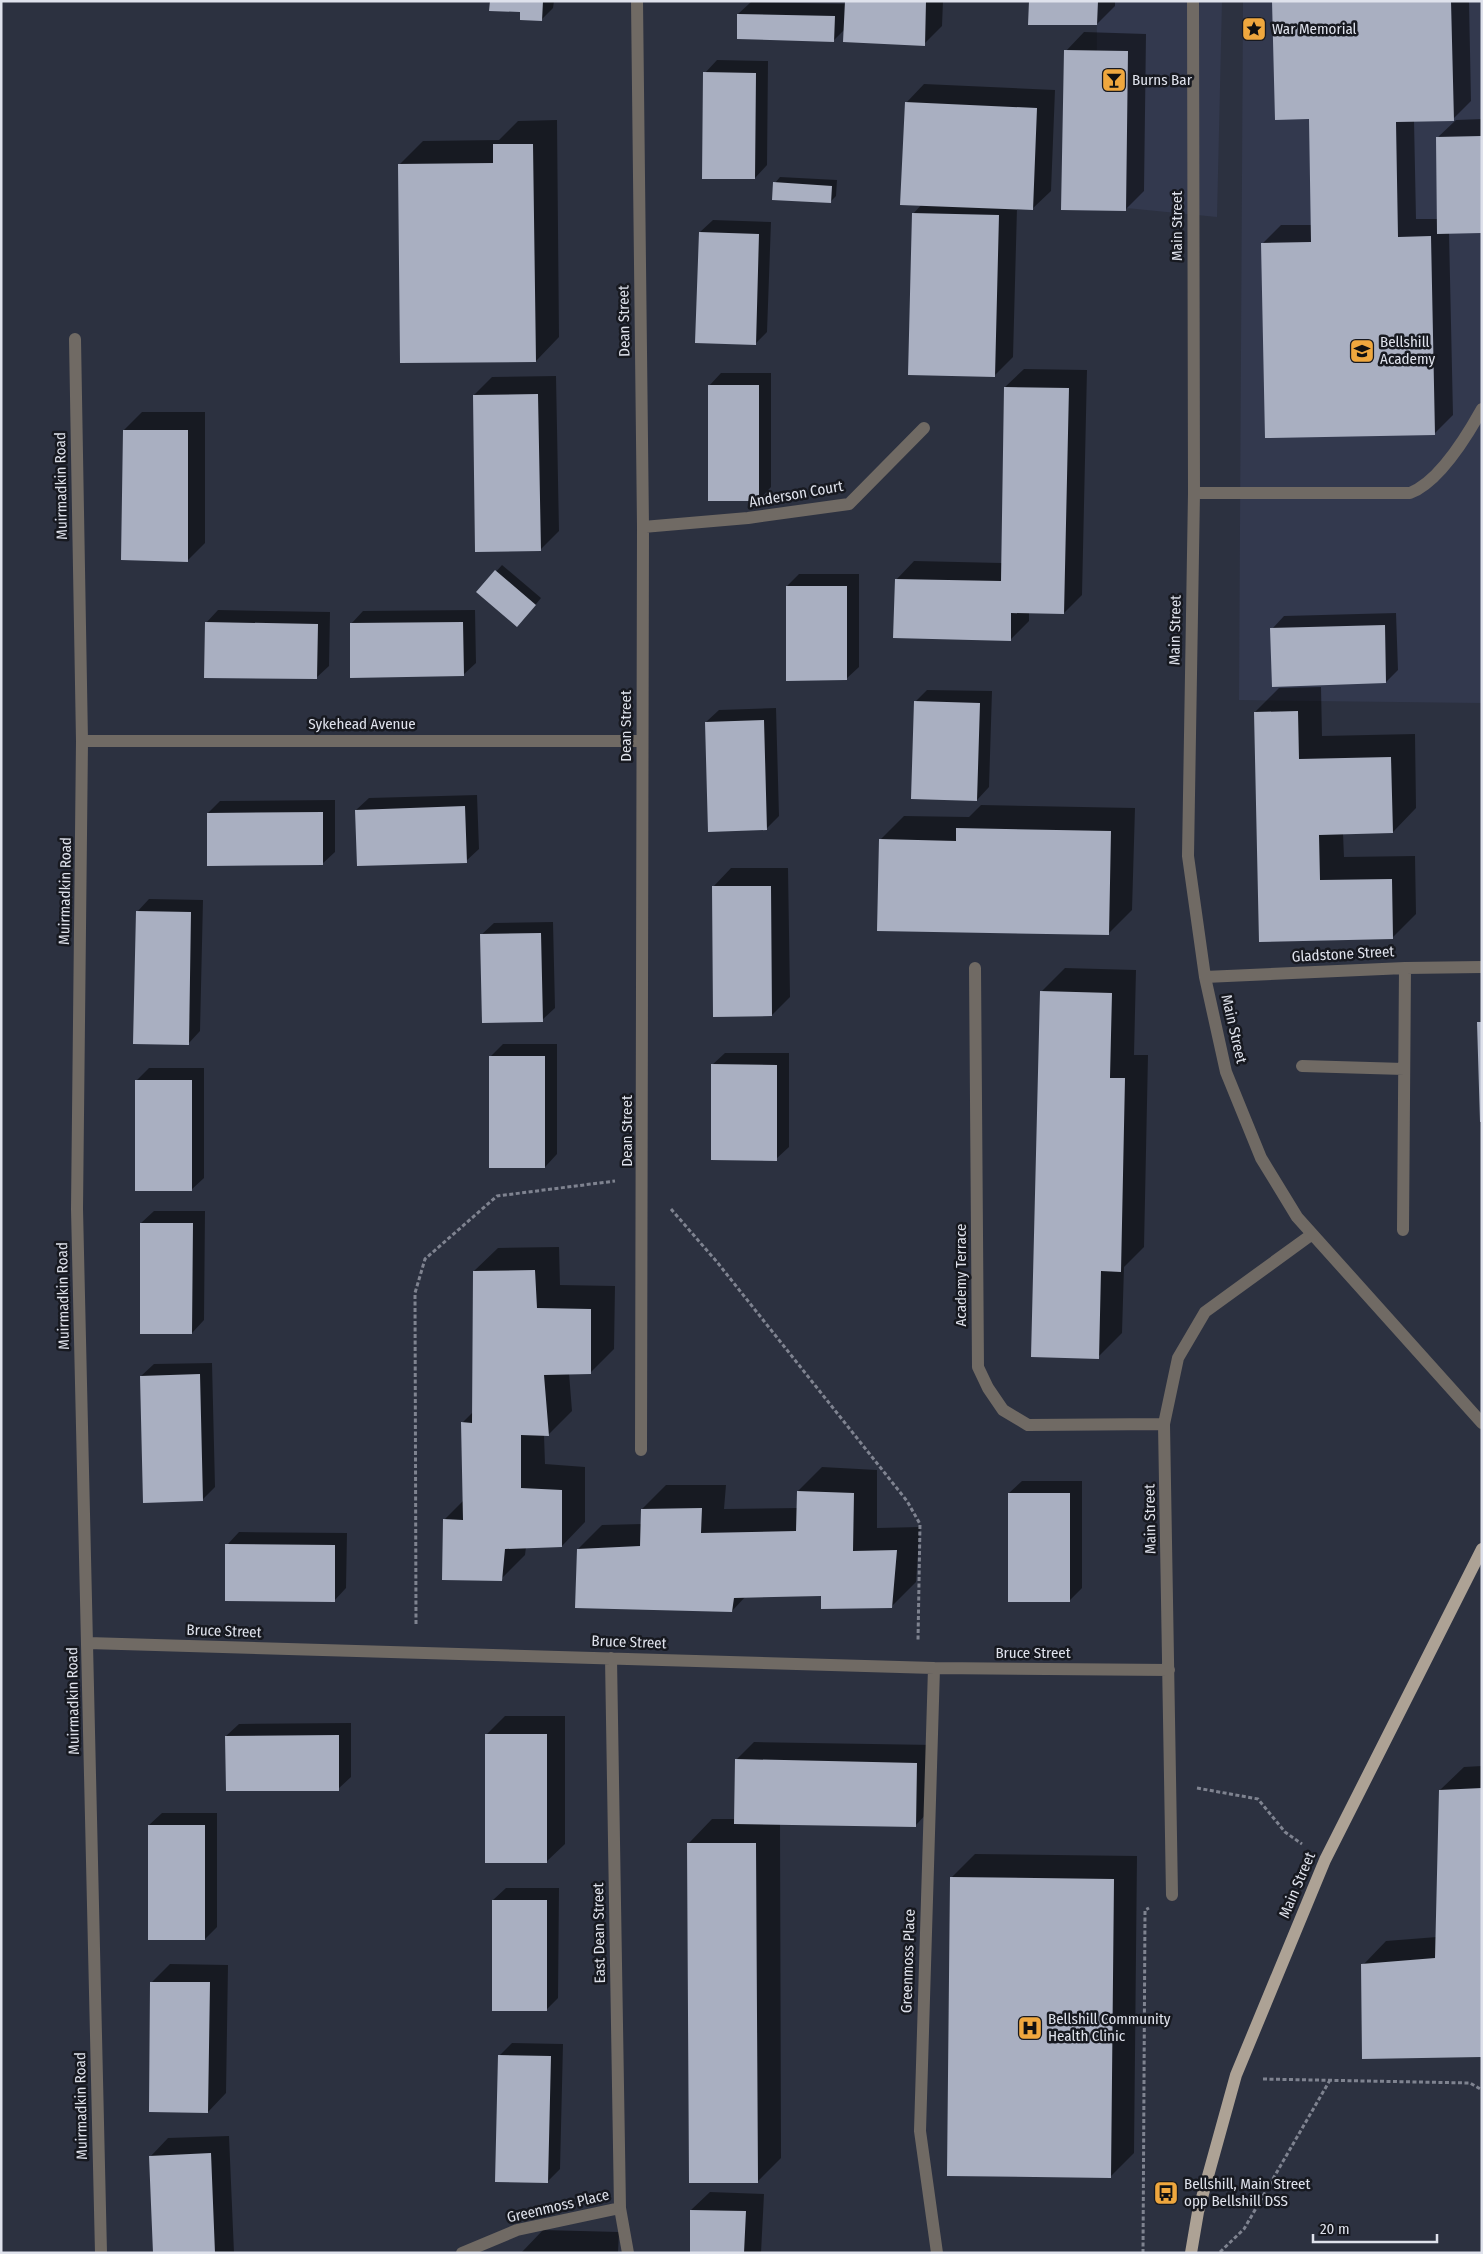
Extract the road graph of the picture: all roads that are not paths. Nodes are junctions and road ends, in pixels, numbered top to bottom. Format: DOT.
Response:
graph roads {
  1 [pos="637,1"];
  2 [pos="1193,1"];
  3 [pos="75,339"];
  4 [pos="1482,409"];
  5 [pos="924,428"];
  6 [pos="1194,493"];
  7 [pos="643,527"];
  8 [pos="82,740"];
  9 [pos="642,741"];
  10 [pos="975,968"];
  11 [pos="1404,968"];
  12 [pos="1482,968"];
  13 [pos="1205,977"];
  14 [pos="1302,1066"];
  15 [pos="1404,1069"];
  16 [pos="1403,1230"];
  17 [pos="1311,1235"];
  18 [pos="1482,1423"];
  19 [pos="1164,1424"];
  20 [pos="641,1450"];
  21 [pos="1482,1549"];
  22 [pos="88,1643"];
  23 [pos="611,1658"];
  24 [pos="934,1668"];
  25 [pos="1169,1670"];
  26 [pos="1172,1895"];
  27 [pos="620,2208"];
  28 [pos="101,2253"];
  29 [pos="462,2253"];
  30 [pos="628,2253"];
  31 [pos="936,2253"];
  32 [pos="1191,2253"];
  1 -- 7 [label="street, Dean Street"];
  2 -- 6 [label="street, Main Street"];
  3 -- 8 [label="street, Muirmadkin Road"];
  4 -- 6 [label="street"];
  5 -- 7 [label="street, Anderson Court"];
  6 -- 13 [label="street, Main Street"];
  7 -- 9 [label="street, Dean Street"];
  8 -- 9 [label="street, Sykehead Avenue"];
  8 -- 22 [label="street, Muirmadkin Road"];
  9 -- 20 [label="street, Dean Street"];
  10 -- 19 [label="street, Academy Terrace"];
  11 -- 12 [label="street, Gladstone Street"];
  11 -- 13 [label="street, Gladstone Street"];
  11 -- 15 [label="street"];
  13 -- 17 [label="street, Main Street"];
  14 -- 15 [label="street"];
  15 -- 16 [label="street"];
  17 -- 18 [label="street, Main Street"];
  17 -- 19 [label="street, Main Street"];
  19 -- 25 [label="street, Main Street"];
  21 -- 32 [label="main road, Main Street"];
  22 -- 23 [label="street, Bruce Street"];
  22 -- 28 [label="street, Muirmadkin Road"];
  23 -- 24 [label="street, Bruce Street"];
  23 -- 27 [label="street, East Dean Street"];
  24 -- 25 [label="street, Bruce Street"];
  24 -- 31 [label="street, Greenmoss Place"];
  25 -- 26 [label="street, Main Street"];
  27 -- 29 [label="street, Greenmoss Place"];
  27 -- 30 [label="street, Greenmoss Place"];
}
